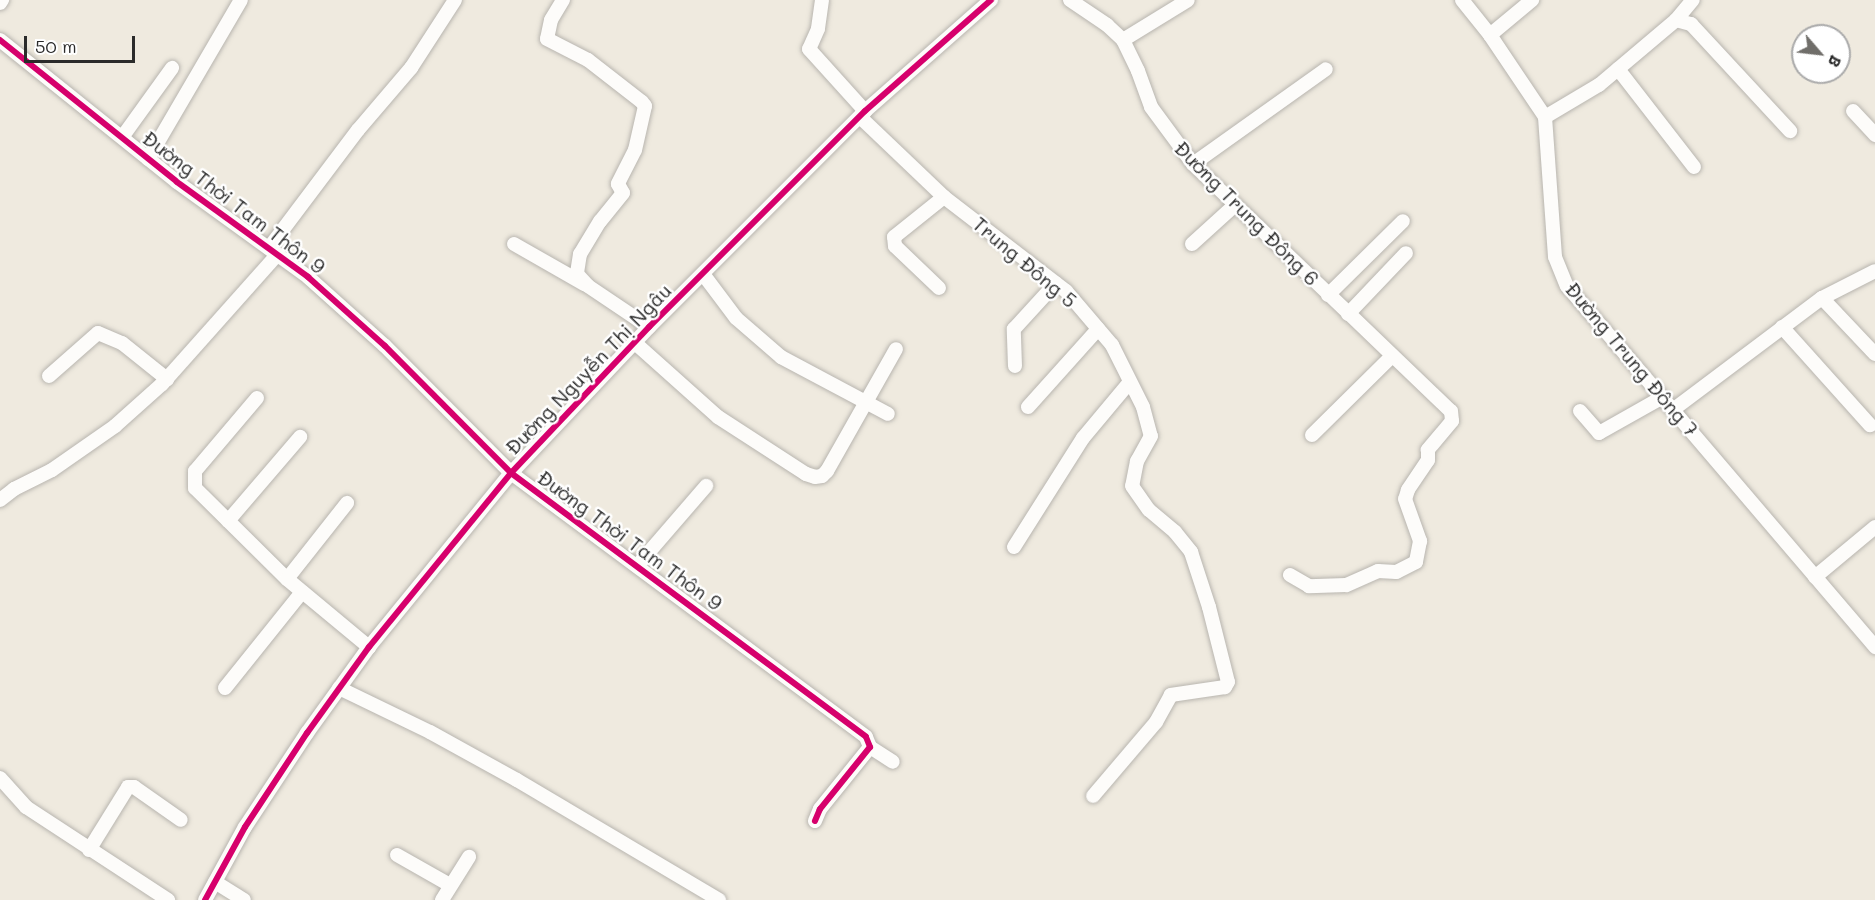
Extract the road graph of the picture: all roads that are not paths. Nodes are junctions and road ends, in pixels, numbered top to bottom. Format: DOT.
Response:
graph roads {
  1 [pos="241,0"];
  2 [pos="455,0"];
  3 [pos="563,0"];
  4 [pos="822,0"];
  5 [pos="991,0"];
  6 [pos="1070,0"];
  7 [pos="1188,0"];
  8 [pos="1462,0"];
  9 [pos="1532,0"];
  10 [pos="1693,0"];
  11 [pos="1676,20"];
  12 [pos="1490,35"];
  13 [pos="0,40"];
  14 [pos="1124,40"];
  15 [pos="172,68"];
  16 [pos="1326,69"];
  17 [pos="1618,69"];
  18 [pos="1853,111"];
  19 [pos="862,114"];
  20 [pos="1545,117"];
  21 [pos="1790,131"];
  22 [pos="1875,135"];
  23 [pos="123,136"];
  24 [pos="148,159"];
  25 [pos="1193,164"];
  26 [pos="1694,167"];
  27 [pos="944,197"];
  28 [pos="1235,205"];
  29 [pos="1403,221"];
  30 [pos="514,244"];
  31 [pos="1192,244"];
  32 [pos="274,251"];
  33 [pos="1406,253"];
  34 [pos="1875,271"];
  35 [pos="703,274"];
  36 [pos="1056,284"];
  37 [pos="588,286"];
  38 [pos="939,288"];
  39 [pos="1328,295"];
  40 [pos="1822,298"];
  41 [pos="1348,314"];
  42 [pos="649,327"];
  43 [pos="1782,327"];
  44 [pos="1098,329"];
  45 [pos="634,342"];
  46 [pos="896,349"];
  47 [pos="1875,354"];
  48 [pos="1392,356"];
  49 [pos="1015,366"];
  50 [pos="49,376"];
  51 [pos="167,379"];
  52 [pos="1129,383"];
  53 [pos="1663,397"];
  54 [pos="257,398"];
  55 [pos="864,402"];
  56 [pos="1028,407"];
  57 [pos="1674,408"];
  58 [pos="1580,411"];
  59 [pos="888,414"];
  60 [pos="1870,425"];
  61 [pos="1312,435"];
  62 [pos="300,437"];
  63 [pos="511,473"];
  64 [pos="706,486"];
  65 [pos="0,500"];
  66 [pos="347,503"];
  67 [pos="228,521"];
  68 [pos="1875,527"];
  69 [pos="1014,547"];
  70 [pos="637,566"];
  71 [pos="1290,575"];
  72 [pos="1815,577"];
  73 [pos="287,579"];
  74 [pos="302,592"];
  75 [pos="369,647"];
  76 [pos="1875,647"];
  77 [pos="225,688"];
  78 [pos="339,688"];
  79 [pos="870,747"];
  80 [pos="893,762"];
  81 [pos="0,778"];
  82 [pos="1093,796"];
  83 [pos="181,820"];
  84 [pos="815,821"];
  85 [pos="89,850"];
  86 [pos="397,855"];
  87 [pos="469,857"];
  88 [pos="215,882"];
  89 [pos="450,885"];
  90 [pos="168,900"];
  91 [pos="205,900"];
  92 [pos="244,900"];
  93 [pos="442,900"];
  94 [pos="719,900"];
  1 -- 24 [label="street"];
  2 -- 32 [label="street"];
  3 -- 37 [label="street"];
  4 -- 19 [label="street, Trung Đông 5"];
  5 -- 19 [label="street, Đường Nguyễn Thị Ngâu"];
  6 -- 14 [label="street, Đường Trung Đông 6"];
  7 -- 14 [label="street"];
  8 -- 12 [label="street, Đường Trung Đông 7"];
  9 -- 12 [label="street"];
  10 -- 11 [label="street"];
  11 -- 17 [label="street"];
  11 -- 21 [label="street"];
  12 -- 20 [label="street, Đường Trung Đông 7"];
  13 -- 23 [label="street, Đường Thời Tam Thôn 9"];
  14 -- 25 [label="street, Đường Trung Đông 6"];
  15 -- 23 [label="street"];
  16 -- 25 [label="street"];
  17 -- 20 [label="street"];
  17 -- 26 [label="street"];
  18 -- 22 [label="street"];
  19 -- 27 [label="street, Trung Đông 5"];
  19 -- 35 [label="street, Đường Nguyễn Thị Ngâu"];
  20 -- 53 [label="street, Đường Trung Đông 7"];
  23 -- 24 [label="street, Đường Thời Tam Thôn 9"];
  24 -- 32 [label="street, Đường Thời Tam Thôn 9"];
  25 -- 28 [label="street, Đường Trung Đông 6"];
  27 -- 36 [label="street, Trung Đông 5"];
  27 -- 38 [label="street"];
  28 -- 31 [label="street"];
  28 -- 39 [label="street, Đường Trung Đông 6"];
  29 -- 39 [label="street"];
  30 -- 37 [label="street"];
  32 -- 51 [label="street"];
  32 -- 63 [label="street, Đường Thời Tam Thôn 9"];
  33 -- 41 [label="street"];
  34 -- 40 [label="street"];
  35 -- 42 [label="street, Đường Nguyễn Thị Ngâu"];
  35 -- 55 [label="street"];
  36 -- 44 [label="street, Trung Đông 5"];
  36 -- 49 [label="street"];
  37 -- 42 [label="street"];
  39 -- 41 [label="street, Đường Trung Đông 6"];
  40 -- 43 [label="street"];
  40 -- 47 [label="street"];
  41 -- 48 [label="street, Đường Trung Đông 6"];
  42 -- 45 [label="street, Đường Nguyễn Thị Ngâu"];
  43 -- 57 [label="street"];
  43 -- 60 [label="street"];
  44 -- 52 [label="street, Trung Đông 5"];
  44 -- 56 [label="street"];
  45 -- 55 [label="street"];
  45 -- 63 [label="street, Đường Nguyễn Thị Ngâu"];
  46 -- 55 [label="street"];
  48 -- 61 [label="street"];
  48 -- 71 [label="street, Đường Trung Đông 6"];
  50 -- 51 [label="street"];
  51 -- 65 [label="street"];
  52 -- 69 [label="street"];
  52 -- 82 [label="street, Trung Đông 5"];
  53 -- 57 [label="street, Đường Trung Đông 7"];
  53 -- 58 [label="street"];
  54 -- 67 [label="street"];
  55 -- 59 [label="street"];
  57 -- 72 [label="street, Đường Trung Đông 7"];
  62 -- 67 [label="street"];
  63 -- 70 [label="street, Đường Thời Tam Thôn 9"];
  63 -- 75 [label="street, Đường Nguyễn Thị Ngâu"];
  64 -- 70 [label="street"];
  66 -- 73 [label="street"];
  67 -- 73 [label="street"];
  68 -- 72 [label="street"];
  70 -- 79 [label="street, Đường Thời Tam Thôn 9"];
  72 -- 76 [label="street, Đường Trung Đông 7"];
  73 -- 74 [label="street"];
  74 -- 75 [label="street"];
  74 -- 77 [label="street"];
  75 -- 78 [label="street, Đường Nguyễn Thị Ngâu"];
  78 -- 88 [label="street, Đường Nguyễn Thị Ngâu"];
  78 -- 94 [label="street"];
  79 -- 80 [label="street, Đường Thời Tam Thôn 9"];
  79 -- 84 [label="street"];
  81 -- 85 [label="street"];
  83 -- 85 [label="street"];
  85 -- 90 [label="street"];
  86 -- 89 [label="street"];
  87 -- 89 [label="street"];
  88 -- 91 [label="street, Đường Nguyễn Thị Ngâu"];
  88 -- 92 [label="street"];
  89 -- 93 [label="street"];
}
